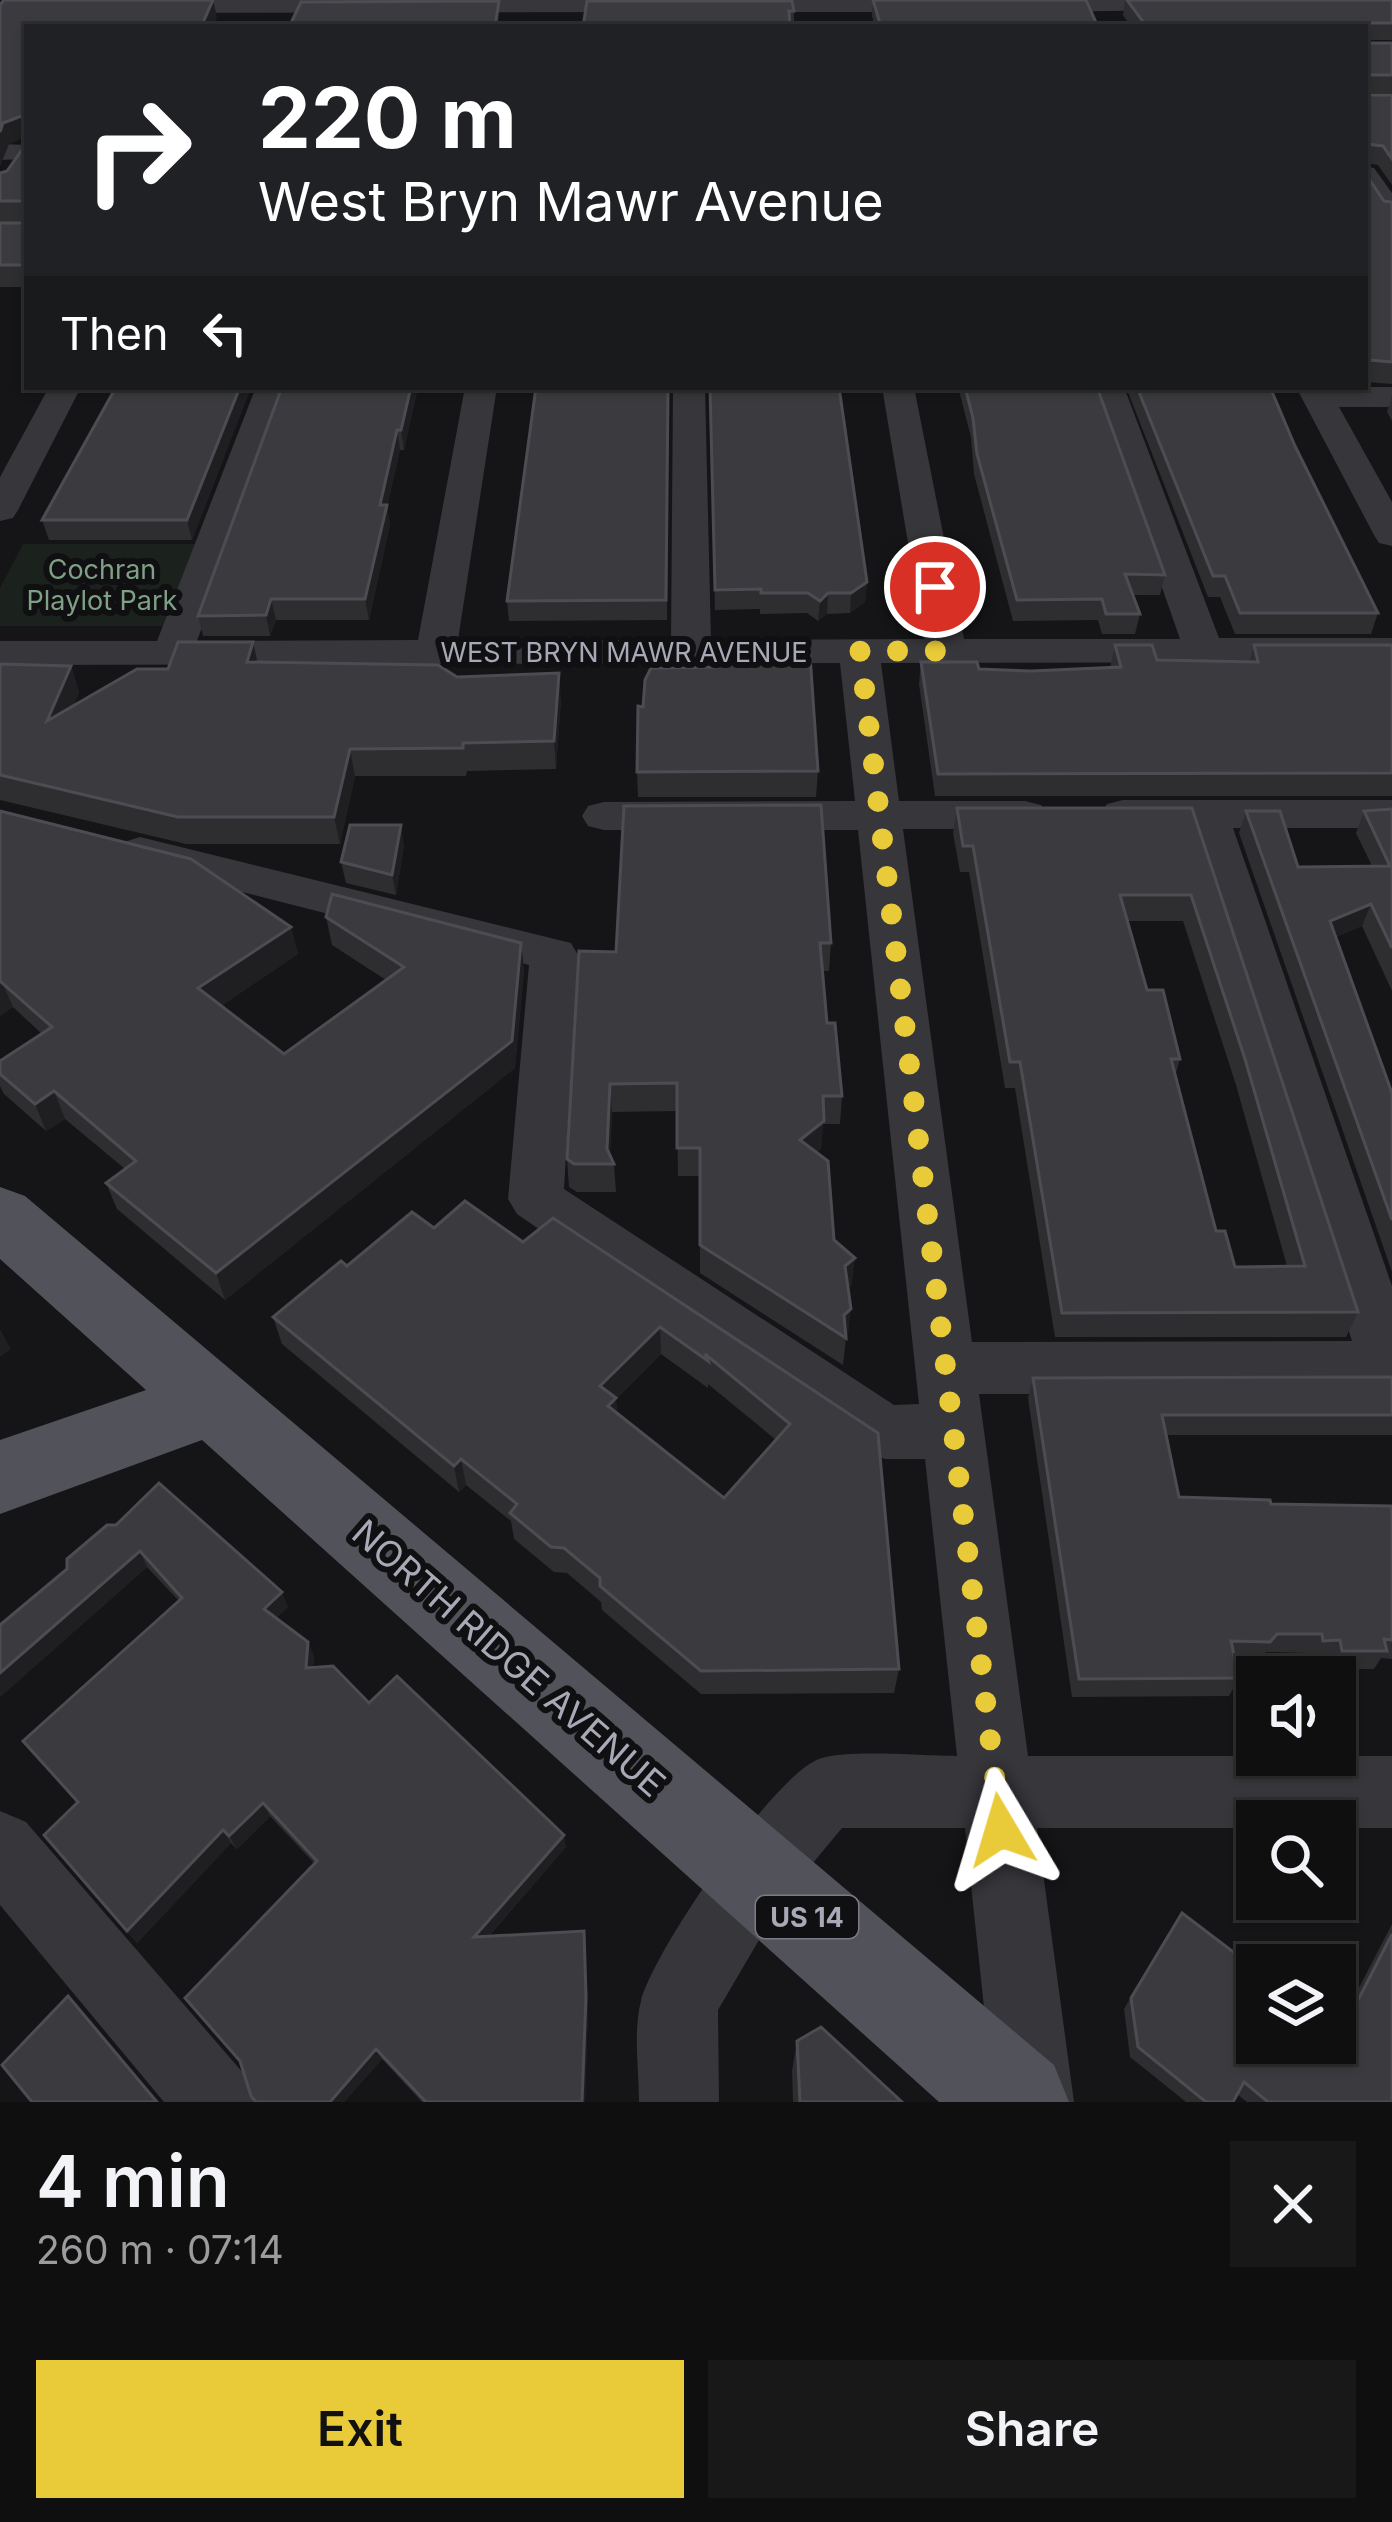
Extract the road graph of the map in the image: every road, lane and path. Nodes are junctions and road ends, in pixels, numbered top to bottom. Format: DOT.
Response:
graph roads {
  1 [pos="1103,2"];
  2 [pos="272,3"];
  3 [pos="1220,4"];
  4 [pos="129,6"];
  5 [pos="410,11"];
  6 [pos="548,11"];
  7 [pos="829,11"];
  8 [pos="17,150"];
  9 [pos="1368,178"];
  10 [pos="0,184"];
  11 [pos="1392,212"];
  12 [pos="63,390"];
  13 [pos="271,390"];
  14 [pos="481,390"];
  15 [pos="689,390"];
  16 [pos="899,390"];
  17 [pos="1109,390"];
  18 [pos="1314,392"];
  19 [pos="1392,397"];
  20 [pos="0,510"];
  21 [pos="1392,535"];
  22 [pos="1392,650"];
  23 [pos="691,651"];
  24 [pos="860,651"];
  25 [pos="946,651"];
  26 [pos="1204,651"];
  27 [pos="173,652"];
  28 [pos="436,652"];
  29 [pos="0,653"];
  30 [pos="1206,814"];
  31 [pos="1392,814"];
  32 [pos="879,815"];
  33 [pos="604,816"];
  34 [pos="92,840"];
  35 [pos="0,1216"];
  36 [pos="1391,1367"];
  37 [pos="946,1368"];
  38 [pos="210,1403"];
  39 [pos="953,1432"];
  40 [pos="0,1478"];
  41 [pos="996,1790"];
  42 [pos="1392,1792"];
  43 [pos="0,1849"];
  44 [pos="758,1873"];
  45 [pos="216,2102"];
  46 [pos="679,2102"];
  47 [pos="1017,2102"];
  48 [pos="1034,2102"];
  1 -- 3 [label="street"];
  1 -- 7 [label="street"];
  2 -- 4 [label="street"];
  2 -- 5 [label="street"];
  5 -- 6 [label="street"];
  6 -- 7 [label="street"];
  8 -- 10 [label="street"];
  9 -- 11 [label="street"];
  12 -- 20 [label="street"];
  13 -- 27 [label="street"];
  14 -- 28 [label="street"];
  15 -- 23 [label="street"];
  16 -- 25 [label="street"];
  17 -- 26 [label="street"];
  18 -- 19 [label="street"];
  18 -- 21 [label="street"];
  22 -- 26 [label="street, WEST BRYN MAWR AVENUE"];
  23 -- 24 [label="street, WEST BRYN MAWR AVENUE"];
  23 -- 28 [label="street, WEST BRYN MAWR AVENUE"];
  24 -- 25 [label="street, WEST BRYN MAWR AVENUE"];
  24 -- 32 [label="street"];
  25 -- 26 [label="street, WEST BRYN MAWR AVENUE"];
  27 -- 28 [label="street, WEST BRYN MAWR AVENUE"];
  27 -- 29 [label="street, WEST BRYN MAWR AVENUE"];
  30 -- 31 [label="street"];
  30 -- 32 [label="street"];
  30 -- 36 [label="street"];
  32 -- 33 [label="street"];
  32 -- 37 [label="street"];
  34 -- 39 [label="street"];
  35 -- 38 [label="main road, NORTH RIDGE AVENUE / US 14"];
  36 -- 37 [label="street"];
  37 -- 39 [label="street"];
  38 -- 40 [label="main road"];
  38 -- 44 [label="main road, NORTH RIDGE AVENUE / US 14"];
  39 -- 41 [label="street"];
  41 -- 42 [label="street"];
  41 -- 44 [label="street"];
  41 -- 48 [label="street"];
  43 -- 45 [label="street"];
  44 -- 46 [label="street"];
  44 -- 47 [label="main road, NORTH RIDGE AVENUE / US 14"];
}
